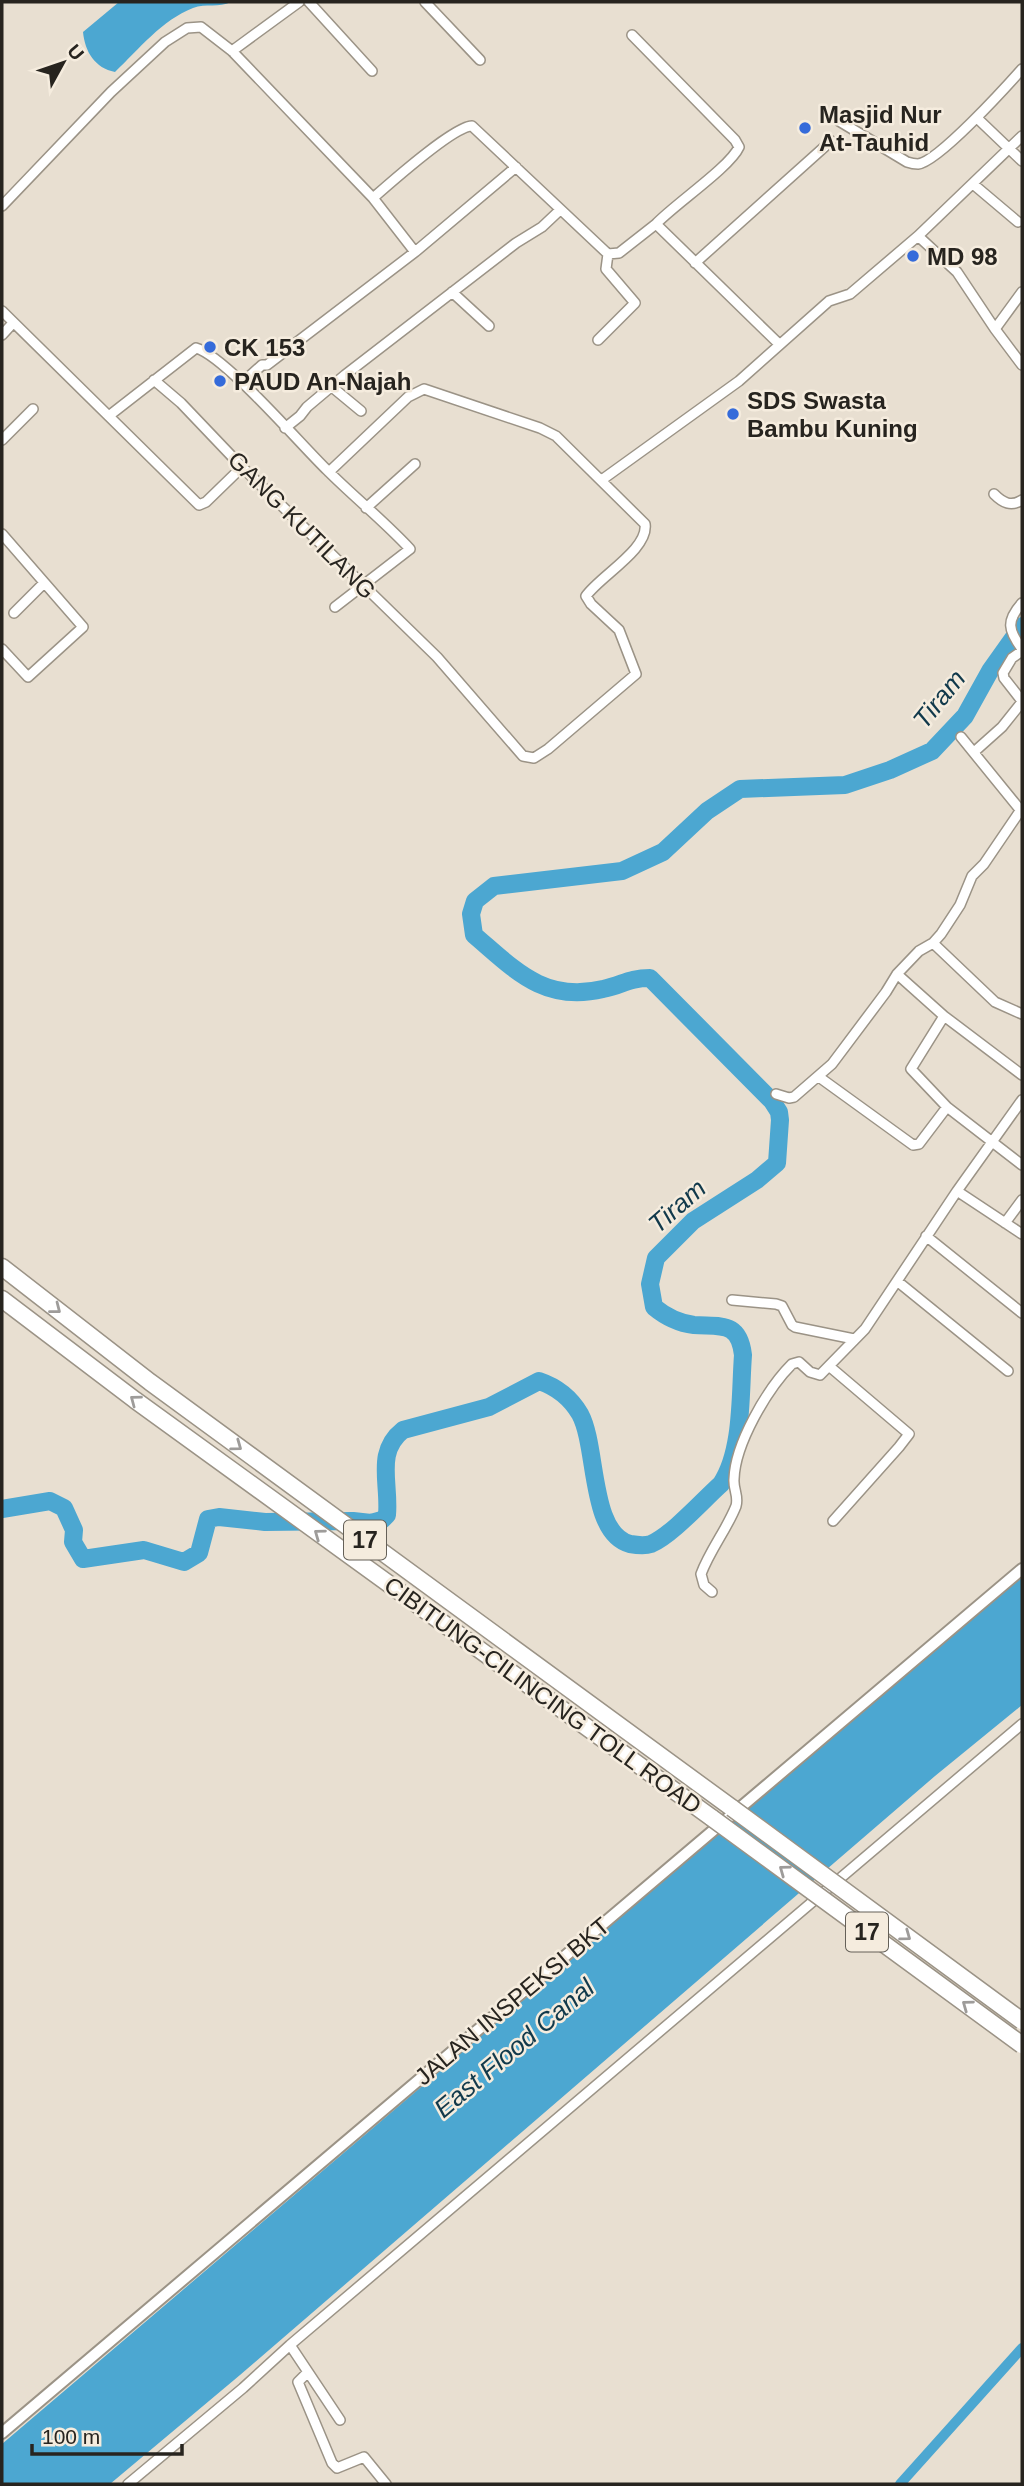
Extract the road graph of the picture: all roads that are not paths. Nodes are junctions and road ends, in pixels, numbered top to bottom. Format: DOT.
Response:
graph roads {
  1 [pos="299,2"];
  2 [pos="309,2"];
  3 [pos="425,2"];
  4 [pos="632,36"];
  5 [pos="232,51"];
  6 [pos="480,60"];
  7 [pos="1022,69"];
  8 [pos="372,71"];
  9 [pos="977,118"];
  10 [pos="839,121"];
  11 [pos="1022,136"];
  12 [pos="831,141"];
  13 [pos="1010,149"];
  14 [pos="1022,161"];
  15 [pos="516,167"];
  16 [pos="973,184"];
  17 [pos="373,198"];
  18 [pos="2,206"];
  19 [pos="560,210"];
  20 [pos="1018,222"];
  21 [pos="656,224"];
  22 [pos="918,236"];
  23 [pos="415,252"];
  24 [pos="608,254"];
  25 [pos="695,263"];
  26 [pos="452,292"];
  27 [pos="1022,292"];
  28 [pos="2,311"];
  29 [pos="13,323"];
  30 [pos="489,326"];
  31 [pos="995,330"];
  32 [pos="2,335"];
  33 [pos="598,340"];
  34 [pos="779,344"];
  35 [pos="1022,365"];
  36 [pos="154,380"];
  37 [pos="242,383"];
  38 [pos="332,387"];
  39 [pos="33,409"];
  40 [pos="361,411"];
  41 [pos="110,415"];
  42 [pos="285,428"];
  43 [pos="2,440"];
  44 [pos="415,464"];
  45 [pos="242,467"];
  46 [pos="329,472"];
  47 [pos="603,480"];
  48 [pos="995,494"];
  49 [pos="1022,500"];
  50 [pos="366,508"];
  51 [pos="2,534"];
  52 [pos="44,583"];
  53 [pos="362,586"];
  54 [pos="1022,603"];
  55 [pos="335,607"];
  56 [pos="14,613"];
  57 [pos="2,649"];
  58 [pos="1021,649"];
  59 [pos="1022,702"];
  60 [pos="961,737"];
  61 [pos="974,752"];
  62 [pos="1021,812"];
  63 [pos="933,943"];
  64 [pos="897,974"];
  65 [pos="1022,1014"];
  66 [pos="944,1016"];
  67 [pos="1022,1075"];
  68 [pos="819,1077"];
  69 [pos="776,1094"];
  70 [pos="1022,1100"];
  71 [pos="947,1107"];
  72 [pos="992,1142"];
  73 [pos="1022,1165"];
  74 [pos="957,1191"];
  75 [pos="1022,1200"];
  76 [pos="1005,1223"];
  77 [pos="1022,1234"];
  78 [pos="926,1236"];
  79 [pos="2,1267"];
  80 [pos="897,1281"];
  81 [pos="2,1299"];
  82 [pos="732,1300"];
  83 [pos="1022,1313"];
  84 [pos="854,1339"];
  85 [pos="828,1366"];
  86 [pos="1008,1371"];
  87 [pos="833,1521"];
  88 [pos="1022,1569"];
  89 [pos="712,1592"];
  90 [pos="1022,1724"];
  91 [pos="1022,2021"];
  92 [pos="1022,2045"];
  93 [pos="290,2344"];
  94 [pos="307,2373"];
  95 [pos="341,2420"];
  96 [pos="2,2434"];
  97 [pos="128,2484"];
  98 [pos="386,2484"];
  1 -- 5 [label="street"];
  2 -- 8 [label="street"];
  3 -- 6 [label="street"];
  4 -- 21 [label="street"];
  5 -- 17 [label="street"];
  5 -- 18 [label="street"];
  7 -- 9 [label="street"];
  9 -- 10 [label="street"];
  9 -- 13 [label="street"];
  11 -- 13 [label="street"];
  12 -- 25 [label="street"];
  13 -- 14 [label="street"];
  13 -- 16 [label="street"];
  15 -- 17 [label="street"];
  15 -- 19 [label="street"];
  15 -- 23 [label="street"];
  16 -- 20 [label="street"];
  16 -- 22 [label="street"];
  17 -- 23 [label="street"];
  19 -- 24 [label="street"];
  19 -- 26 [label="street"];
  21 -- 24 [label="street"];
  21 -- 25 [label="street"];
  22 -- 31 [label="street"];
  22 -- 34 [label="street"];
  23 -- 37 [label="street"];
  24 -- 33 [label="street"];
  25 -- 34 [label="street"];
  26 -- 30 [label="street"];
  26 -- 38 [label="street"];
  27 -- 31 [label="street"];
  28 -- 29 [label="street"];
  29 -- 32 [label="street"];
  29 -- 41 [label="street"];
  31 -- 35 [label="street"];
  34 -- 47 [label="street"];
  36 -- 37 [label="street"];
  36 -- 41 [label="street"];
  36 -- 45 [label="street, GANG KUTILANG"];
  37 -- 42 [label="street"];
  38 -- 40 [label="street"];
  38 -- 42 [label="street"];
  39 -- 43 [label="street"];
  41 -- 45 [label="street"];
  42 -- 46 [label="street"];
  44 -- 50 [label="street"];
  45 -- 53 [label="street, GANG KUTILANG"];
  46 -- 47 [label="street"];
  46 -- 50 [label="street"];
  47 -- 53 [label="street, GANG KUTILANG"];
  48 -- 49 [label="street"];
  50 -- 53 [label="street"];
  51 -- 52 [label="street"];
  52 -- 56 [label="street"];
  52 -- 57 [label="street"];
  53 -- 55 [label="street"];
  54 -- 58 [label="street"];
  58 -- 59 [label="street"];
  59 -- 61 [label="street"];
  60 -- 61 [label="street"];
  61 -- 62 [label="street"];
  62 -- 63 [label="street"];
  63 -- 64 [label="street"];
  63 -- 65 [label="street"];
  64 -- 66 [label="street"];
  64 -- 68 [label="street"];
  66 -- 67 [label="street"];
  66 -- 71 [label="street"];
  68 -- 69 [label="street"];
  68 -- 71 [label="street"];
  70 -- 72 [label="street"];
  71 -- 72 [label="street"];
  72 -- 73 [label="street"];
  72 -- 74 [label="street"];
  74 -- 76 [label="street"];
  74 -- 78 [label="street"];
  75 -- 76 [label="street"];
  76 -- 77 [label="street"];
  78 -- 80 [label="street"];
  78 -- 83 [label="street"];
  79 -- 91 [label="highway, 17, one-way, bridge"];
  80 -- 84 [label="street"];
  80 -- 86 [label="street"];
  92 -- 81 [label="highway, 17, one-way, bridge"];
  82 -- 84 [label="street"];
  84 -- 85 [label="street"];
  85 -- 87 [label="street"];
  85 -- 89 [label="street"];
  88 -- 96 [label="street, JALAN INSPEKSI BKT"];
  90 -- 93 [label="street"];
  93 -- 94 [label="street"];
  93 -- 97 [label="street"];
  94 -- 95 [label="street"];
  94 -- 98 [label="street"];
}
